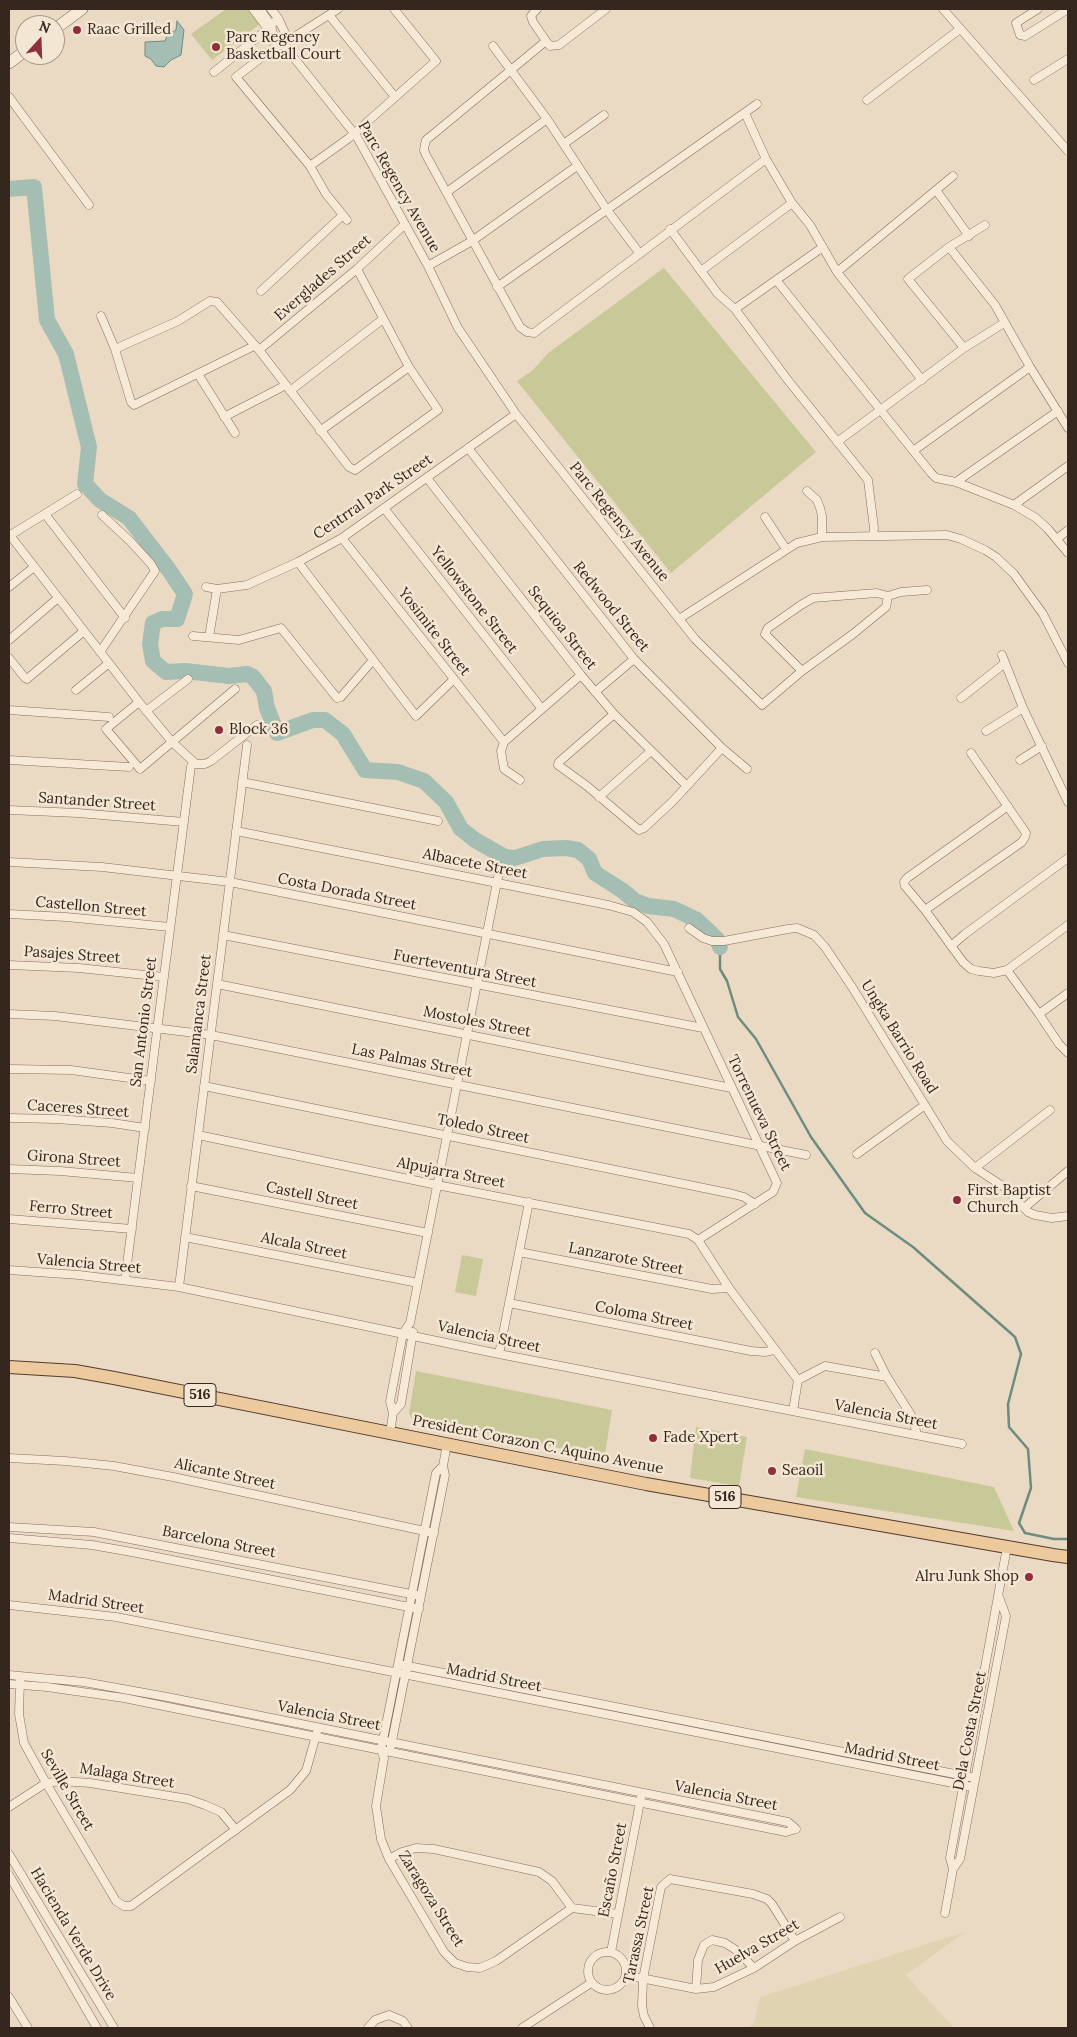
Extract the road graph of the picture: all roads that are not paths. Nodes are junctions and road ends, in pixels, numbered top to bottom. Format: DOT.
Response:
graph roads {
  1 [pos="82,9"];
  2 [pos="253,9"];
  3 [pos="260,9"];
  4 [pos="271,9"];
  5 [pos="338,9"];
  6 [pos="394,9"];
  7 [pos="537,9"];
  8 [pos="606,9"];
  9 [pos="943,9"];
  10 [pos="1038,9"];
  11 [pos="1068,9"];
  12 [pos="1057,12"];
  13 [pos="329,15"];
  14 [pos="278,18"];
  15 [pos="65,22"];
  16 [pos="269,27"];
  17 [pos="960,29"];
  18 [pos="546,41"];
  19 [pos="283,44"];
  20 [pos="493,46"];
  21 [pos="1068,59"];
  22 [pos="511,71"];
  23 [pos="214,72"];
  24 [pos="1034,80"];
  25 [pos="9,97"];
  26 [pos="395,97"];
  27 [pos="867,100"];
  28 [pos="756,104"];
  29 [pos="744,113"];
  30 [pos="604,116"];
  31 [pos="548,118"];
  32 [pos="354,134"];
  33 [pos="565,143"];
  34 [pos="1068,151"];
  35 [pos="766,159"];
  36 [pos="310,166"];
  37 [pos="577,166"];
  38 [pos="953,176"];
  39 [pos="936,190"];
  40 [pos="447,192"];
  41 [pos="792,203"];
  42 [pos="89,205"];
  43 [pos="607,210"];
  44 [pos="404,225"];
  45 [pos="985,225"];
  46 [pos="670,230"];
  47 [pos="968,236"];
  48 [pos="472,241"];
  49 [pos="823,246"];
  50 [pos="949,247"];
  51 [pos="640,254"];
  52 [pos="428,266"];
  53 [pos="357,269"];
  54 [pos="701,271"];
  55 [pos="837,272"];
  56 [pos="777,281"];
  57 [pos="497,287"];
  58 [pos="261,291"];
  59 [pos="735,309"];
  60 [pos="101,316"];
  61 [pos="383,319"];
  62 [pos="1004,323"];
  63 [pos="257,348"];
  64 [pos="964,348"];
  65 [pos="115,349"];
  66 [pos="409,367"];
  67 [pos="1030,367"];
  68 [pos="198,374"];
  69 [pos="922,380"];
  70 [pos="288,388"];
  71 [pos="881,410"];
  72 [pos="1058,411"];
  73 [pos="516,414"];
  74 [pos="224,418"];
  75 [pos="1068,428"];
  76 [pos="320,431"];
  77 [pos="235,433"];
  78 [pos="837,442"];
  79 [pos="468,448"];
  80 [pos="914,451"];
  81 [pos="1068,466"];
  82 [pos="427,478"];
  83 [pos="956,482"];
  84 [pos="807,491"];
  85 [pos="77,494"];
  86 [pos="1014,505"];
  87 [pos="384,508"];
  88 [pos="45,514"];
  89 [pos="102,515"];
  90 [pos="765,517"];
  91 [pos="1068,530"];
  92 [pos="9,535"];
  93 [pos="873,536"];
  94 [pos="822,537"];
  95 [pos="342,538"];
  96 [pos="1057,539"];
  97 [pos="786,549"];
  98 [pos="1068,553"];
  99 [pos="298,562"];
  100 [pos="34,567"];
  101 [pos="9,587"];
  102 [pos="206,587"];
  103 [pos="217,589"];
  104 [pos="928,590"];
  105 [pos="888,596"];
  106 [pos="58,598"];
  107 [pos="125,618"];
  108 [pos="679,619"];
  109 [pos="84,631"];
  110 [pos="193,636"];
  111 [pos="209,637"];
  112 [pos="9,640"];
  113 [pos="100,652"];
  114 [pos="9,658"];
  115 [pos="634,659"];
  116 [pos="373,660"];
  117 [pos="109,663"];
  118 [pos="1068,663"];
  119 [pos="802,671"];
  120 [pos="581,675"];
  121 [pos="188,679"];
  122 [pos="454,679"];
  123 [pos="235,689"];
  124 [pos="76,690"];
  125 [pos="596,692"];
  126 [pos="961,698"];
  127 [pos="139,702"];
  128 [pos="1023,708"];
  129 [pos="542,709"];
  130 [pos="9,710"];
  131 [pos="146,711"];
  132 [pos="614,714"];
  133 [pos="109,717"];
  134 [pos="257,725"];
  135 [pos="986,731"];
  136 [pos="172,742"];
  137 [pos="504,742"];
  138 [pos="247,745"];
  139 [pos="1042,746"];
  140 [pos="722,748"];
  141 [pos="651,751"];
  142 [pos="971,753"];
  143 [pos="9,760"];
  144 [pos="1020,760"];
  145 [pos="190,766"];
  146 [pos="129,767"];
  147 [pos="747,769"];
  148 [pos="520,780"];
  149 [pos="242,782"];
  150 [pos="687,786"];
  151 [pos="599,796"];
  152 [pos="1068,802"];
  153 [pos="1008,806"];
  154 [pos="9,810"];
  155 [pos="438,821"];
  156 [pos="184,822"];
  157 [pos="236,831"];
  158 [pos="1068,858"];
  159 [pos="9,862"];
  160 [pos="500,868"];
  161 [pos="177,875"];
  162 [pos="230,882"];
  163 [pos="497,882"];
  164 [pos="925,910"];
  165 [pos="9,914"];
  166 [pos="1068,925"];
  167 [pos="170,927"];
  168 [pos="688,928"];
  169 [pos="487,933"];
  170 [pos="223,935"];
  171 [pos="951,946"];
  172 [pos="9,965"];
  173 [pos="1007,970"];
  174 [pos="678,972"];
  175 [pos="164,977"];
  176 [pos="217,984"];
  177 [pos="476,986"];
  178 [pos="1068,993"];
  179 [pos="9,1014"];
  180 [pos="1039,1014"];
  181 [pos="156,1027"];
  182 [pos="703,1028"];
  183 [pos="467,1034"];
  184 [pos="210,1035"];
  185 [pos="1068,1052"];
  186 [pos="9,1069"];
  187 [pos="151,1081"];
  188 [pos="457,1084"];
  189 [pos="204,1086"];
  190 [pos="731,1088"];
  191 [pos="925,1105"];
  192 [pos="1050,1110"];
  193 [pos="9,1118"];
  194 [pos="145,1128"];
  195 [pos="198,1135"];
  196 [pos="447,1135"];
  197 [pos="758,1145"];
  198 [pos="806,1154"];
  199 [pos="857,1154"];
  200 [pos="975,1168"];
  201 [pos="9,1169"];
  202 [pos="1068,1171"];
  203 [pos="138,1178"];
  204 [pos="437,1185"];
  205 [pos="192,1186"];
  206 [pos="529,1202"];
  207 [pos="755,1204"];
  208 [pos="1024,1208"];
  209 [pos="1068,1216"];
  210 [pos="9,1219"];
  211 [pos="132,1229"];
  212 [pos="428,1232"];
  213 [pos="185,1237"];
  214 [pos="698,1240"];
  215 [pos="519,1252"];
  216 [pos="9,1270"];
  217 [pos="125,1280"];
  218 [pos="418,1283"];
  219 [pos="179,1287"];
  220 [pos="729,1288"];
  221 [pos="509,1303"];
  222 [pos="410,1323"];
  223 [pos="403,1333"];
  224 [pos="413,1335"];
  225 [pos="774,1350"];
  226 [pos="876,1353"];
  227 [pos="499,1354"];
  228 [pos="9,1366"];
  229 [pos="887,1377"];
  230 [pos="798,1380"];
  231 [pos="793,1411"];
  232 [pos="393,1413"];
  233 [pos="390,1432"];
  234 [pos="917,1434"];
  235 [pos="447,1444"];
  236 [pos="962,1444"];
  237 [pos="9,1458"];
  238 [pos="443,1466"];
  239 [pos="9,1527"];
  240 [pos="425,1531"];
  241 [pos="434,1533"];
  242 [pos="9,1538"];
  243 [pos="1007,1547"];
  244 [pos="1066,1558"];
  245 [pos="412,1594"];
  246 [pos="421,1596"];
  247 [pos="999,1597"];
  248 [pos="9,1605"];
  249 [pos="410,1608"];
  250 [pos="419,1610"];
  251 [pos="398,1664"];
  252 [pos="407,1666"];
  253 [pos="396,1673"];
  254 [pos="9,1675"];
  255 [pos="405,1675"];
  256 [pos="20,1676"];
  257 [pos="9,1684"];
  258 [pos="20,1685"];
  259 [pos="318,1728"];
  260 [pos="316,1737"];
  261 [pos="383,1741"];
  262 [pos="392,1743"];
  263 [pos="385,1753"];
  264 [pos="964,1776"];
  265 [pos="975,1778"];
  266 [pos="46,1784"];
  267 [pos="963,1785"];
  268 [pos="973,1787"];
  269 [pos="641,1793"];
  270 [pos="640,1802"];
  271 [pos="9,1807"];
  272 [pos="236,1830"];
  273 [pos="9,1854"];
  274 [pos="389,1859"];
  275 [pos="953,1868"];
  276 [pos="9,1875"];
  277 [pos="572,1908"];
  278 [pos="945,1913"];
  279 [pos="618,1914"];
  280 [pos="840,1917"];
  281 [pos="795,1941"];
  282 [pos="611,1952"];
  283 [pos="754,1968"];
  284 [pos="626,1975"];
  285 [pos="642,1979"];
  286 [pos="591,1983"];
  287 [pos="696,1989"];
  288 [pos="9,1997"];
  289 [pos="28,2028"];
  290 [pos="97,2028"];
  291 [pos="114,2028"];
  292 [pos="368,2028"];
  293 [pos="408,2028"];
  294 [pos="524,2028"];
  295 [pos="650,2028"];
  1 -- 15 [label="main road"];
  2 -- 16 [label="street"];
  3 -- 16 [label="street"];
  4 -- 14 [label="street"];
  5 -- 13 [label="street"];
  6 -- 26 [label="street"];
  7 -- 18 [label="street"];
  8 -- 18 [label="street"];
  9 -- 17 [label="street"];
  10 -- 12 [label="street"];
  11 -- 12 [label="street"];
  13 -- 19 [label="street"];
  13 -- 26 [label="street"];
  14 -- 16 [label="street"];
  14 -- 19 [label="street"];
  16 -- 19 [label="street, Parc Regency Avenue"];
  16 -- 23 [label="street"];
  17 -- 27 [label="street"];
  17 -- 34 [label="street"];
  18 -- 22 [label="street"];
  19 -- 32 [label="street, Parc Regency Avenue"];
  19 -- 36 [label="street"];
  20 -- 22 [label="street"];
  21 -- 24 [label="street"];
  22 -- 31 [label="street"];
  22 -- 40 [label="street"];
  25 -- 42 [label="street"];
  26 -- 32 [label="street"];
  28 -- 29 [label="street"];
  29 -- 35 [label="street"];
  29 -- 43 [label="street"];
  30 -- 33 [label="street"];
  31 -- 33 [label="street"];
  31 -- 40 [label="street"];
  32 -- 36 [label="street"];
  32 -- 44 [label="street, Parc Regency Avenue"];
  33 -- 37 [label="street"];
  35 -- 41 [label="street"];
  35 -- 46 [label="street"];
  36 -- 58 [label="street"];
  37 -- 43 [label="street"];
  37 -- 48 [label="street"];
  38 -- 39 [label="street"];
  39 -- 47 [label="street"];
  39 -- 55 [label="street"];
  40 -- 48 [label="street"];
  41 -- 49 [label="street"];
  41 -- 54 [label="street"];
  43 -- 51 [label="street"];
  43 -- 57 [label="street"];
  44 -- 52 [label="street, Parc Regency Avenue"];
  44 -- 53 [label="street, Everglades Street"];
  45 -- 47 [label="street"];
  46 -- 51 [label="street"];
  46 -- 54 [label="street"];
  47 -- 50 [label="street"];
  48 -- 52 [label="street"];
  48 -- 57 [label="street"];
  49 -- 55 [label="street"];
  49 -- 56 [label="street"];
  50 -- 62 [label="street"];
  50 -- 64 [label="street"];
  51 -- 57 [label="street"];
  52 -- 73 [label="street, Parc Regency Avenue"];
  53 -- 61 [label="street"];
  53 -- 63 [label="street, Everglades Street"];
  54 -- 59 [label="street"];
  55 -- 69 [label="street"];
  56 -- 59 [label="street"];
  56 -- 71 [label="street"];
  59 -- 78 [label="street"];
  60 -- 65 [label="street"];
  61 -- 66 [label="street"];
  61 -- 70 [label="street"];
  62 -- 64 [label="street"];
  62 -- 67 [label="street"];
  63 -- 65 [label="street"];
  63 -- 68 [label="street, Everglades Street"];
  63 -- 70 [label="street"];
  64 -- 69 [label="street"];
  65 -- 68 [label="street, Everglades Street"];
  66 -- 76 [label="street"];
  66 -- 76 [label="street"];
  67 -- 72 [label="street"];
  67 -- 80 [label="street"];
  68 -- 74 [label="street"];
  69 -- 71 [label="street"];
  70 -- 74 [label="street"];
  70 -- 76 [label="street"];
  71 -- 78 [label="street"];
  71 -- 80 [label="street"];
  72 -- 75 [label="street"];
  72 -- 83 [label="street"];
  73 -- 79 [label="street, Centrral Park Street"];
  73 -- 108 [label="street, Parc Regency Avenue"];
  74 -- 77 [label="street"];
  78 -- 93 [label="street"];
  79 -- 82 [label="street, Centrral Park Street"];
  79 -- 115 [label="street, Redwood Street"];
  80 -- 83 [label="street"];
  81 -- 86 [label="street"];
  82 -- 87 [label="street, Centrral Park Street"];
  82 -- 120 [label="street, Sequioa Street"];
  83 -- 86 [label="street"];
  84 -- 94 [label="street"];
  85 -- 88 [label="street"];
  86 -- 96 [label="street"];
  87 -- 95 [label="street, Centrral Park Street"];
  87 -- 129 [label="street, Yellowstone Street"];
  88 -- 92 [label="street"];
  88 -- 107 [label="street"];
  89 -- 107 [label="street"];
  90 -- 97 [label="street"];
  91 -- 96 [label="street"];
  92 -- 100 [label="street"];
  93 -- 94 [label="street"];
  93 -- 118 [label="street"];
  94 -- 97 [label="street"];
  95 -- 99 [label="street, Centrral Park Street"];
  95 -- 122 [label="street, Yosimite Street"];
  96 -- 98 [label="street"];
  97 -- 108 [label="street"];
  99 -- 103 [label="street, Centrral Park Street"];
  99 -- 116 [label="street"];
  100 -- 101 [label="street"];
  100 -- 106 [label="street"];
  102 -- 103 [label="street, Centrral Park Street"];
  103 -- 111 [label="street"];
  104 -- 105 [label="street"];
  105 -- 119 [label="street"];
  105 -- 119 [label="street"];
  106 -- 109 [label="street"];
  106 -- 112 [label="street"];
  107 -- 113 [label="street"];
  108 -- 119 [label="street, Parc Regency Avenue"];
  109 -- 113 [label="street"];
  109 -- 114 [label="street"];
  110 -- 111 [label="street"];
  111 -- 116 [label="street"];
  113 -- 117 [label="street"];
  115 -- 125 [label="street"];
  115 -- 140 [label="street, Redwood Street"];
  116 -- 122 [label="street"];
  117 -- 124 [label="street"];
  117 -- 127 [label="street"];
  120 -- 125 [label="street, Sequioa Street"];
  120 -- 129 [label="street"];
  121 -- 131 [label="street"];
  122 -- 137 [label="street, Yosimite Street"];
  123 -- 136 [label="street"];
  125 -- 132 [label="street, Sequioa Street"];
  126 -- 128 [label="street"];
  127 -- 131 [label="street"];
  127 -- 136 [label="street"];
  128 -- 135 [label="street"];
  128 -- 139 [label="street"];
  129 -- 137 [label="street"];
  130 -- 133 [label="street"];
  131 -- 136 [label="street"];
  132 -- 141 [label="street, Sequioa Street"];
  132 -- 151 [label="street"];
  134 -- 136 [label="street"];
  137 -- 148 [label="street"];
  138 -- 149 [label="street, Salamanca Street"];
  139 -- 144 [label="street"];
  139 -- 152 [label="street"];
  140 -- 147 [label="street, Redwood Street"];
  140 -- 150 [label="street"];
  141 -- 150 [label="street, Sequioa Street"];
  141 -- 151 [label="street"];
  142 -- 153 [label="street"];
  143 -- 146 [label="street"];
  145 -- 156 [label="street, San Antonio Street"];
  149 -- 155 [label="street"];
  149 -- 157 [label="street, Salamanca Street"];
  150 -- 151 [label="street"];
  153 -- 164 [label="street"];
  153 -- 164 [label="street"];
  154 -- 156 [label="street, Santander Street"];
  156 -- 161 [label="street, San Antonio Street"];
  157 -- 162 [label="street, Salamanca Street"];
  157 -- 163 [label="street, Albacete Street"];
  158 -- 171 [label="street"];
  159 -- 161 [label="street, Costa Dorada Street"];
  160 -- 163 [label="street"];
  161 -- 162 [label="street, Costa Dorada Street"];
  161 -- 167 [label="street, San Antonio Street"];
  162 -- 169 [label="street, Costa Dorada Street"];
  162 -- 170 [label="street, Salamanca Street"];
  163 -- 169 [label="street"];
  163 -- 174 [label="street, Albacete Street"];
  164 -- 171 [label="street"];
  165 -- 167 [label="street, Castellon Street"];
  166 -- 173 [label="street"];
  167 -- 175 [label="street, San Antonio Street"];
  168 -- 191 [label="street, Ungka Barrio Road"];
  169 -- 174 [label="street, Costa Dorada Street"];
  169 -- 177 [label="street"];
  170 -- 176 [label="street, Salamanca Street"];
  170 -- 177 [label="street, Fuerteventura Street"];
  171 -- 173 [label="street"];
  172 -- 175 [label="street, Pasajes Street"];
  173 -- 180 [label="street"];
  174 -- 182 [label="street, Torrenueva Street"];
  175 -- 181 [label="street, San Antonio Street"];
  176 -- 183 [label="street, Mostoles Street"];
  176 -- 184 [label="street, Salamanca Street"];
  177 -- 182 [label="street, Fuerteventura Street"];
  177 -- 183 [label="street"];
  178 -- 180 [label="street"];
  179 -- 181 [label="street, Las Palmas Street"];
  180 -- 185 [label="street"];
  181 -- 184 [label="street, Las Palmas Street"];
  181 -- 187 [label="street, San Antonio Street"];
  182 -- 190 [label="street, Torrenueva Street"];
  183 -- 188 [label="street"];
  183 -- 190 [label="street, Mostoles Street"];
  184 -- 188 [label="street, Las Palmas Street"];
  184 -- 189 [label="street, Salamanca Street"];
  186 -- 187 [label="street"];
  187 -- 194 [label="street, San Antonio Street"];
  188 -- 196 [label="street"];
  188 -- 197 [label="street, Las Palmas Street"];
  189 -- 195 [label="street, Salamanca Street"];
  189 -- 196 [label="street, Toledo Street"];
  190 -- 197 [label="street, Torrenueva Street"];
  191 -- 199 [label="street"];
  191 -- 200 [label="street, Ungka Barrio Road"];
  192 -- 200 [label="street"];
  193 -- 194 [label="street, Caceres Street"];
  194 -- 203 [label="street, San Antonio Street"];
  195 -- 204 [label="street, Alpujarra Street"];
  195 -- 205 [label="street, Salamanca Street"];
  196 -- 204 [label="street"];
  196 -- 207 [label="street, Toledo Street"];
  197 -- 198 [label="street, Las Palmas Street"];
  197 -- 207 [label="street, Torrenueva Street"];
  200 -- 208 [label="street, Ungka Barrio Road"];
  201 -- 203 [label="street, Girona Street"];
  202 -- 208 [label="street"];
  203 -- 211 [label="street, San Antonio Street"];
  204 -- 206 [label="street, Alpujarra Street"];
  204 -- 212 [label="street"];
  205 -- 212 [label="street, Castell Street"];
  205 -- 213 [label="street, Salamanca Street"];
  206 -- 214 [label="street, Alpujarra Street"];
  206 -- 215 [label="street"];
  207 -- 214 [label="street, Torrenueva Street"];
  208 -- 209 [label="street, Ungka Barrio Road"];
  210 -- 211 [label="street, Ferro Street"];
  211 -- 217 [label="street, San Antonio Street"];
  212 -- 218 [label="street"];
  213 -- 218 [label="street, Alcala Street"];
  213 -- 219 [label="street, Salamanca Street"];
  214 -- 220 [label="street"];
  215 -- 220 [label="street, Lanzarote Street"];
  215 -- 221 [label="street"];
  216 -- 217 [label="street, Valencia Street"];
  217 -- 219 [label="street, Valencia Street"];
  218 -- 222 [label="street"];
  219 -- 223 [label="street, Valencia Street"];
  220 -- 225 [label="street"];
  221 -- 225 [label="street, Coloma Street"];
  221 -- 227 [label="street"];
  222 -- 223 [label="street"];
  222 -- 224 [label="street"];
  223 -- 224 [label="street, Valencia Street"];
  223 -- 232 [label="street"];
  224 -- 227 [label="street, Valencia Street"];
  224 -- 232 [label="street"];
  225 -- 230 [label="street"];
  226 -- 229 [label="street"];
  227 -- 231 [label="street, Valencia Street"];
  228 -- 233 [label="main road, President Corazon C. Aquino Avenue / 516"];
  229 -- 230 [label="street"];
  229 -- 234 [label="street"];
  230 -- 231 [label="street"];
  231 -- 234 [label="street, Valencia Street"];
  232 -- 233 [label="street"];
  233 -- 235 [label="main road, President Corazon C. Aquino Avenue / 516"];
  234 -- 236 [label="street, Valencia Street"];
  235 -- 238 [label="street, Zaragoza Street"];
  235 -- 243 [label="main road, President Corazon C. Aquino Avenue / 516"];
  237 -- 240 [label="street, Alicante Street"];
  238 -- 240 [label="street, Zaragoza Street"];
  238 -- 241 [label="street, Zaragoza Street"];
  239 -- 245 [label="street, Barcelona Street"];
  240 -- 241 [label="street, Alicante Street"];
  240 -- 245 [label="street, Zaragoza Street"];
  241 -- 246 [label="street, Zaragoza Street"];
  242 -- 249 [label="street, Barcelona Street"];
  243 -- 244 [label="main road, President Corazon C. Aquino Avenue / 516"];
  243 -- 247 [label="street, Dela Costa Street"];
  245 -- 246 [label="street, Barcelona Street"];
  245 -- 249 [label="street, Zaragoza Street"];
  246 -- 250 [label="street, Zaragoza Street"];
  247 -- 264 [label="street, Dela Costa Street"];
  247 -- 265 [label="street, Dela Costa Street"];
  248 -- 253 [label="street, Madrid Street"];
  249 -- 250 [label="street, Barcelona Street"];
  249 -- 251 [label="street, Zaragoza Street"];
  250 -- 252 [label="street, Zaragoza Street"];
  251 -- 252 [label="street, Madrid Street"];
  251 -- 253 [label="street, Zaragoza Street"];
  252 -- 255 [label="street, Zaragoza Street"];
  252 -- 264 [label="street, Madrid Street"];
  253 -- 255 [label="street, Madrid Street"];
  253 -- 261 [label="street, Zaragoza Street"];
  254 -- 256 [label="street, Valencia Street"];
  255 -- 262 [label="street, Zaragoza Street"];
  255 -- 267 [label="street, Madrid Street"];
  256 -- 258 [label="street, Seville Street"];
  256 -- 259 [label="street, Valencia Street"];
  257 -- 258 [label="street, Valencia Street"];
  258 -- 260 [label="street, Valencia Street"];
  258 -- 266 [label="street, Seville Street"];
  259 -- 260 [label="street"];
  259 -- 261 [label="street, Valencia Street"];
  260 -- 263 [label="street, Valencia Street"];
  260 -- 272 [label="street"];
  261 -- 262 [label="street, Valencia Street"];
  261 -- 263 [label="street, Zaragoza Street"];
  262 -- 263 [label="street, Zaragoza Street"];
  262 -- 269 [label="street, Valencia Street"];
  263 -- 270 [label="street, Valencia Street"];
  263 -- 274 [label="street, Zaragoza Street"];
  264 -- 265 [label="street, Madrid Street"];
  264 -- 267 [label="street, Dela Costa Street"];
  265 -- 268 [label="street, Dela Costa Street"];
  266 -- 271 [label="street, Malaga Street"];
  266 -- 272 [label="street, Malaga Street"];
  266 -- 272 [label="street, Seville Street"];
  267 -- 268 [label="street, Madrid Street"];
  267 -- 275 [label="street, Dela Costa Street"];
  268 -- 275 [label="street, Dela Costa Street"];
  269 -- 270 [label="street, Escaño Street"];
  269 -- 270 [label="street, Valencia Street"];
  270 -- 279 [label="street, Escaño Street"];
  273 -- 291 [label="street, Hacienda Verde Drive"];
  274 -- 277 [label="street"];
  274 -- 277 [label="street, Zaragoza Street"];
  275 -- 278 [label="street, Dela Costa Street"];
  276 -- 290 [label="street, Hacienda Verde Drive"];
  277 -- 279 [label="street"];
  279 -- 282 [label="street, Escaño Street"];
  280 -- 281 [label="street, Huelva Street"];
  281 -- 283 [label="street, Huelva Street"];
  281 -- 285 [label="street, Tarassa Street"];
  282 -- 284 [label="street"];
  282 -- 286 [label="street"];
  283 -- 287 [label="street, Huelva Street"];
  283 -- 287 [label="street"];
  284 -- 285 [label="street, Huelva Street"];
  284 -- 286 [label="street"];
  285 -- 287 [label="street, Huelva Street"];
  285 -- 295 [label="street, Tarassa Street"];
  286 -- 294 [label="street"];
  288 -- 289 [label="street"];
  292 -- 293 [label="street"];
}
